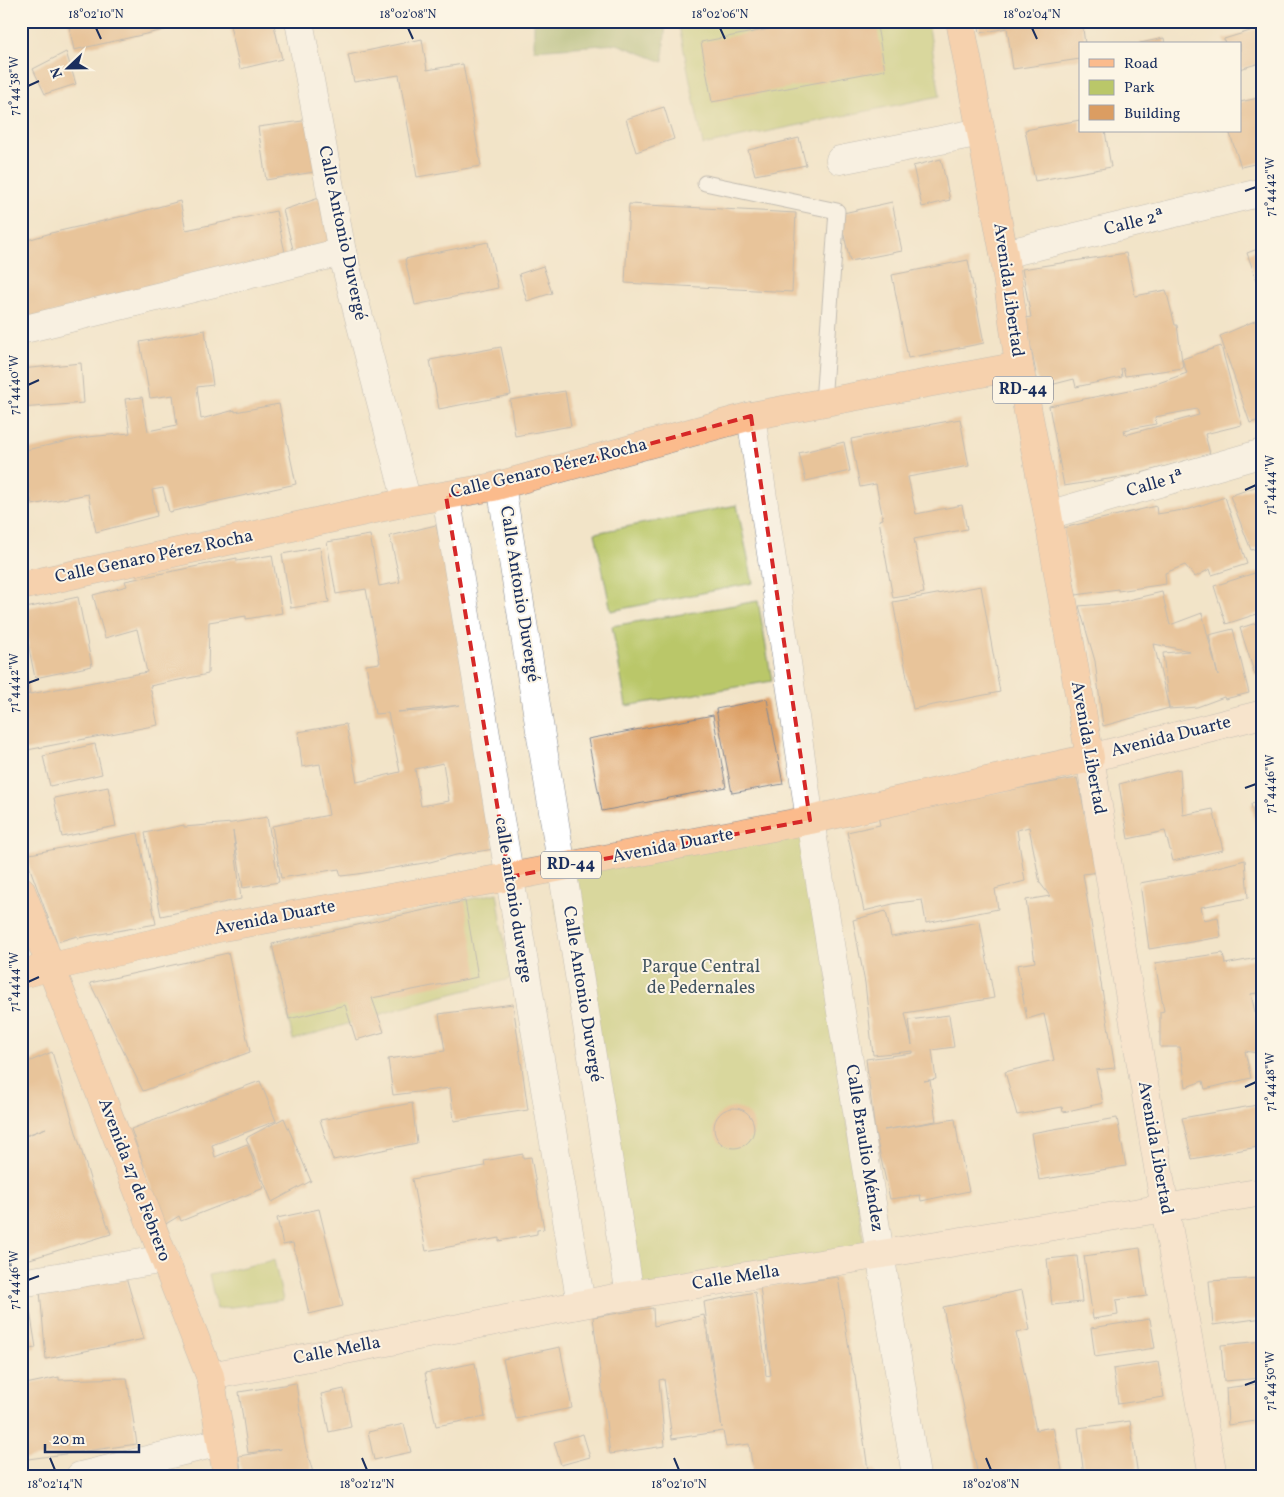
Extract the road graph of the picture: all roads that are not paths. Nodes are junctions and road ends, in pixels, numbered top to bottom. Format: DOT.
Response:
graph roads {
  1 [pos="300,21"];
  2 [pos="960,21"];
  3 [pos="981,132"];
  4 [pos="840,160"];
  5 [pos="705,183"];
  6 [pos="1263,192"];
  7 [pos="342,252"];
  8 [pos="1004,254"];
  9 [pos="21,330"];
  10 [pos="1019,366"];
  11 [pos="823,402"];
  12 [pos="751,416"];
  13 [pos="1263,453"];
  14 [pos="501,485"];
  15 [pos="446,496"];
  16 [pos="407,502"];
  17 [pos="1048,515"];
  18 [pos="21,586"];
  19 [pos="1263,714"];
  20 [pos="1090,758"];
  21 [pos="810,820"];
  22 [pos="562,867"];
  23 [pos="509,877"];
  24 [pos="21,890"];
  25 [pos="51,967"];
  26 [pos="21,974"];
  27 [pos="1263,1192"];
  28 [pos="1165,1209"];
  29 [pos="880,1254"];
  30 [pos="165,1258"];
  31 [pos="21,1283"];
  32 [pos="630,1295"];
  33 [pos="581,1304"];
  34 [pos="210,1376"];
  35 [pos="221,1442"];
  36 [pos="80,1476"];
  37 [pos="227,1476"];
  38 [pos="916,1476"];
  39 [pos="1213,1476"];
  1 -- 7 [label="street, Calle Antonio Duvergé"];
  2 -- 3 [label="main road, Avenida Libertad / RD-44"];
  3 -- 4 [label="street"];
  3 -- 8 [label="main road, Avenida Libertad / RD-44"];
  5 -- 11 [label="lane"];
  6 -- 8 [label="street, Calle 2ª"];
  7 -- 9 [label="street"];
  7 -- 16 [label="street, Calle Antonio Duvergé"];
  8 -- 10 [label="main road, Avenida Libertad / RD-44"];
  10 -- 11 [label="main road, Calle Genaro Pérez Rocha"];
  10 -- 17 [label="main road, Avenida Libertad / RD-44"];
  11 -- 12 [label="main road, Calle Genaro Pérez Rocha"];
  12 -- 14 [label="main road, Calle Genaro Pérez Rocha"];
  12 -- 21 [label="street, Calle Braulio Méndez"];
  13 -- 17 [label="street, Calle 1ª"];
  14 -- 15 [label="main road, Calle Genaro Pérez Rocha"];
  14 -- 22 [label="street, Calle Antonio Duvergé"];
  15 -- 16 [label="main road, Calle Genaro Pérez Rocha"];
  15 -- 23 [label="street, calle antonio duverge"];
  16 -- 18 [label="main road, Calle Genaro Pérez Rocha"];
  17 -- 20 [label="main road, Avenida Libertad / RD-44"];
  19 -- 20 [label="street, Avenida Duarte"];
  20 -- 21 [label="main road, Avenida Duarte / RD-44"];
  20 -- 28 [label="street, Avenida Libertad"];
  21 -- 22 [label="main road, Avenida Duarte / RD-44"];
  21 -- 29 [label="street, Calle Braulio Méndez"];
  22 -- 23 [label="main road, Avenida Duarte / RD-44"];
  22 -- 32 [label="street, Calle Antonio Duvergé"];
  23 -- 25 [label="main road, Avenida Duarte / RD-44"];
  23 -- 33 [label="street, calle antonio duverge"];
  24 -- 25 [label="main road, Avenida 27 de Febrero"];
  25 -- 26 [label="main road, Avenida Duarte"];
  25 -- 30 [label="main road, Avenida 27 de Febrero"];
  27 -- 28 [label="street, Calle Mella"];
  28 -- 29 [label="street, Calle Mella"];
  28 -- 39 [label="street, Avenida Libertad"];
  29 -- 32 [label="street, Calle Mella"];
  29 -- 38 [label="street, Calle Braulio Méndez"];
  30 -- 31 [label="street"];
  30 -- 34 [label="main road, Avenida 27 de Febrero"];
  32 -- 33 [label="street, Calle Mella"];
  33 -- 34 [label="street, Calle Mella"];
  34 -- 35 [label="main road, Avenida 27 de Febrero"];
  35 -- 36 [label="street"];
  35 -- 37 [label="main road, Avenida 27 de Febrero"];
}
